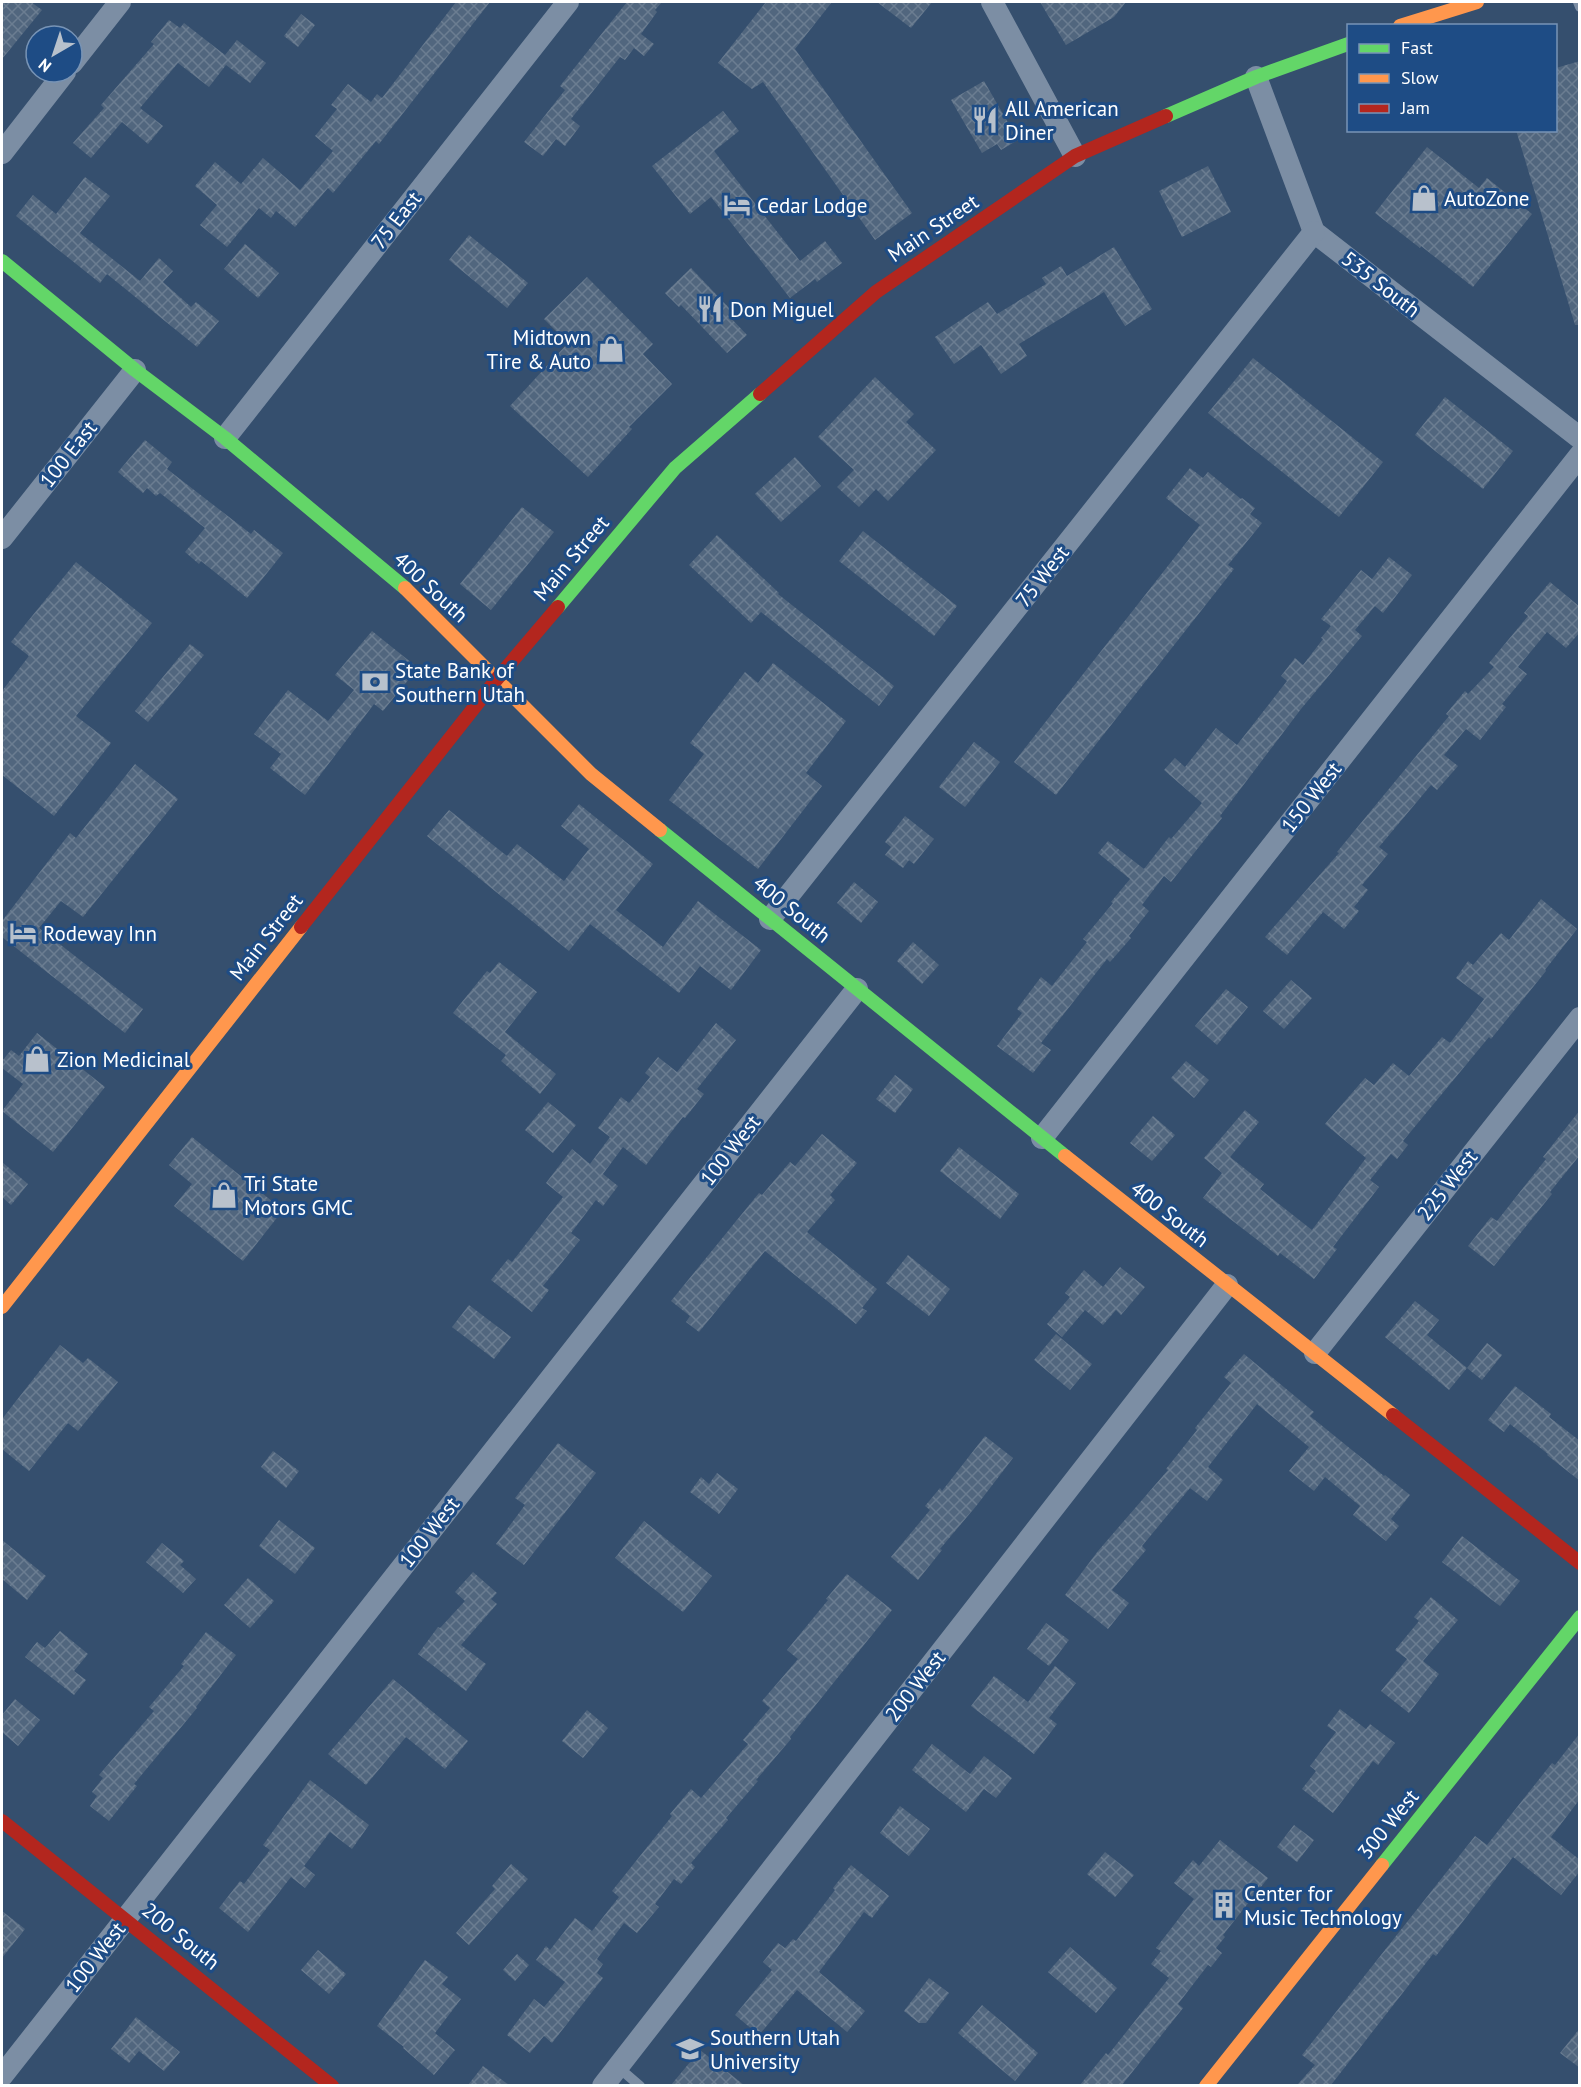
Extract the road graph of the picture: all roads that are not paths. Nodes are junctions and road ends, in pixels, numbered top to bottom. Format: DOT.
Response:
graph roads {
  1 [pos="120,2"];
  2 [pos="568,2"];
  3 [pos="992,2"];
  4 [pos="1477,2"];
  5 [pos="1578,2"];
  6 [pos="1580,7"];
  7 [pos="1406,24"];
  8 [pos="1347,44"];
  9 [pos="84,48"];
  10 [pos="1256,76"];
  11 [pos="56,84"];
  12 [pos="2,153"];
  13 [pos="1075,156"];
  14 [pos="1314,232"];
  15 [pos="2,261"];
  16 [pos="135,370"];
  17 [pos="225,438"];
  18 [pos="1580,438"];
  19 [pos="1580,455"];
  20 [pos="2,538"];
  21 [pos="496,680"];
  22 [pos="770,919"];
  23 [pos="857,989"];
  24 [pos="1580,1018"];
  25 [pos="1041,1138"];
  26 [pos="1227,1285"];
  27 [pos="2,1307"];
  28 [pos="1315,1353"];
  29 [pos="1580,1563"];
  30 [pos="1580,1617"];
  31 [pos="2,1821"];
  32 [pos="125,1919"];
  33 [pos="618,2067"];
  34 [pos="2,2076"];
  35 [pos="332,2085"];
  36 [pos="603,2085"];
  37 [pos="640,2085"];
  38 [pos="1206,2085"];
  1 -- 9 [label="street"];
  2 -- 17 [label="street, 75 East"];
  3 -- 13 [label="street"];
  4 -- 7 [label="street"];
  5 -- 6 [label="lane"];
  8 -- 10 [label="street, Main Street"];
  10 -- 13 [label="street, Main Street"];
  10 -- 14 [label="street"];
  11 -- 12 [label="street"];
  13 -- 21 [label="street, Main Street"];
  14 -- 18 [label="street, 535 South"];
  14 -- 22 [label="street, 75 West"];
  15 -- 16 [label="street, 400 South"];
  16 -- 17 [label="street, 400 South"];
  16 -- 20 [label="street, 100 East"];
  17 -- 21 [label="street, 400 South"];
  19 -- 25 [label="street, 150 West"];
  21 -- 22 [label="street, 400 South"];
  21 -- 27 [label="street, Main Street"];
  22 -- 23 [label="street, 400 South"];
  23 -- 25 [label="street, 400 South"];
  23 -- 32 [label="street, 100 West"];
  24 -- 28 [label="street, 225 West"];
  25 -- 26 [label="street, 400 South"];
  26 -- 28 [label="street, 400 South"];
  26 -- 33 [label="street, 200 West"];
  28 -- 29 [label="street, 400 South"];
  30 -- 38 [label="street, 300 West"];
  31 -- 32 [label="street, 200 South"];
  32 -- 34 [label="street, 100 West"];
  32 -- 35 [label="street, 200 South"];
  33 -- 36 [label="street, 200 West"];
  33 -- 37 [label="lane"];
}
